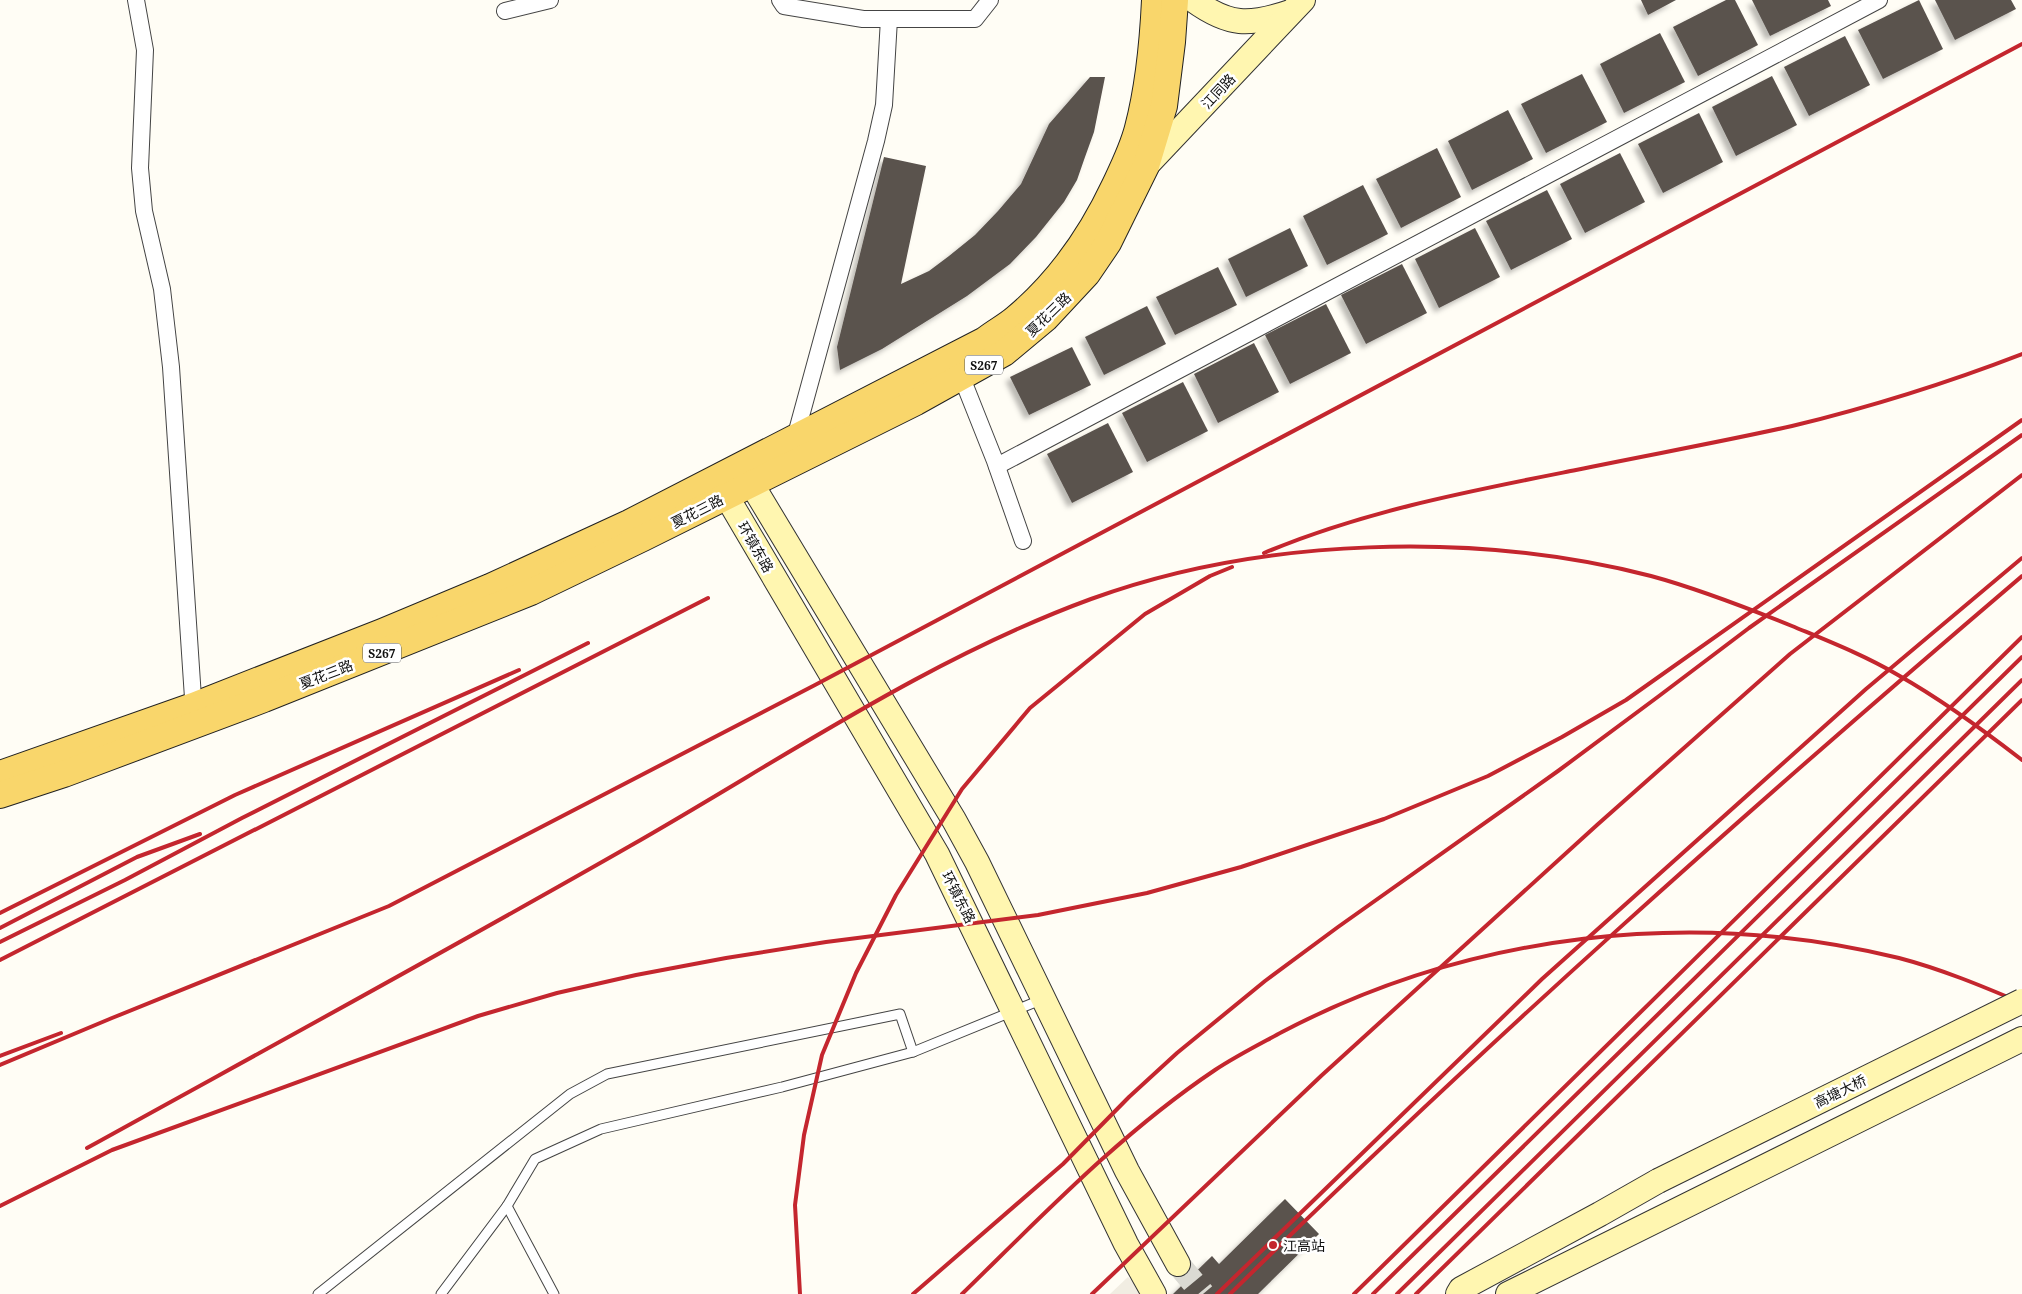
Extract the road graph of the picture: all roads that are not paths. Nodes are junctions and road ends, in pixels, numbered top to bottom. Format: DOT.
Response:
graph roads {
  1 [pos="136,0"];
  2 [pos="550,0"];
  3 [pos="780,0"];
  4 [pos="990,0"];
  5 [pos="1155,0"];
  6 [pos="1175,0"];
  7 [pos="1194,0"];
  8 [pos="1879,0"];
  9 [pos="1297,6"];
  10 [pos="505,11"];
  11 [pos="889,19"];
  12 [pos="1137,164"];
  13 [pos="962,378"];
  14 [pos="795,438"];
  15 [pos="997,466"];
  16 [pos="751,483"];
  17 [pos="727,485"];
  18 [pos="1023,541"];
  19 [pos="195,715"];
  20 [pos="0,774"];
  21 [pos="0,795"];
  22 [pos="1043,999"];
  23 [pos="2022,1001"];
  24 [pos="1013,1011"];
  25 [pos="2022,1039"];
  26 [pos="913,1052"];
  27 [pos="507,1206"];
  28 [pos="1178,1264"];
  29 [pos="318,1294"];
  30 [pos="441,1294"];
  31 [pos="554,1294"];
  32 [pos="1154,1294"];
  33 [pos="1458,1294"];
  34 [pos="1508,1294"];
  1 -- 19 [label="street"];
  2 -- 10 [label="street"];
  3 -- 11 [label="street"];
  4 -- 11 [label="street"];
  5 -- 12 [label="main road, 夏花三路 / S267"];
  6 -- 12 [label="main road, 夏花三路 / S267"];
  7 -- 9 [label="street"];
  8 -- 15 [label="street"];
  9 -- 12 [label="street, 江同路"];
  11 -- 14 [label="street"];
  12 -- 13 [label="main road, 夏花三路 / S267"];
  12 -- 14 [label="main road, 夏花三路 / S267"];
  13 -- 15 [label="street"];
  13 -- 16 [label="main road, 夏花三路 / S267"];
  14 -- 17 [label="main road, 夏花三路 / S267"];
  15 -- 18 [label="street"];
  16 -- 17 [label="main road, 夏花三路 / S267"];
  16 -- 22 [label="street, 环镇东路"];
  17 -- 19 [label="main road, 夏花三路 / S267"];
  17 -- 24 [label="street, 环镇东路"];
  19 -- 20 [label="main road, 夏花三路 / S267"];
  19 -- 21 [label="main road, 夏花三路 / S267"];
  22 -- 24 [label="lane"];
  22 -- 28 [label="street, 环镇东路"];
  23 -- 33 [label="street, 高塘大桥, bridge"];
  24 -- 26 [label="lane"];
  24 -- 32 [label="street, 环镇东路"];
  25 -- 34 [label="street"];
  26 -- 27 [label="lane"];
  26 -- 29 [label="lane"];
  27 -- 30 [label="lane"];
  27 -- 31 [label="lane"];
}
